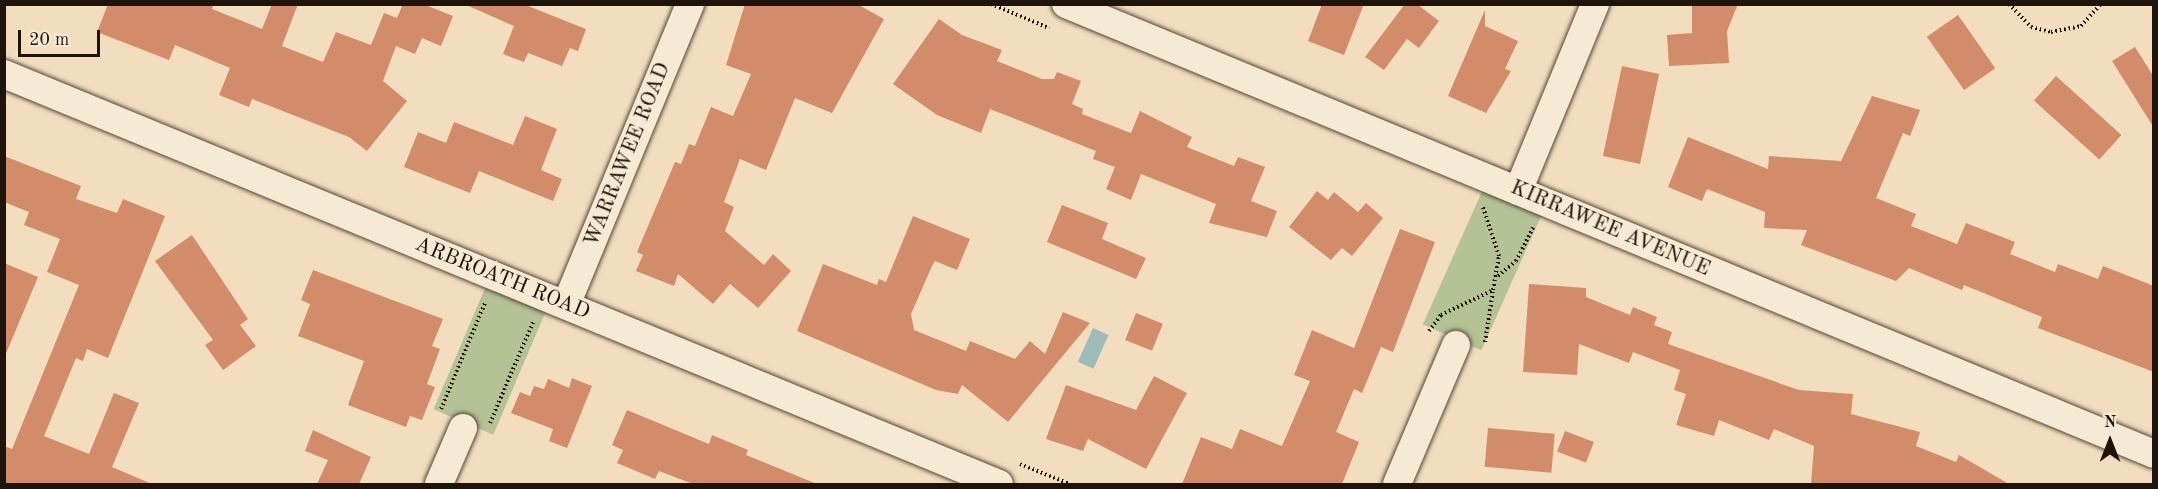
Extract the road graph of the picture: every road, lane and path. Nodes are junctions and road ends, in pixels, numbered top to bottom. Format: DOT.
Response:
graph roads {
  1 [pos="690,4"];
  2 [pos="1066,4"];
  3 [pos="1595,4"];
  4 [pos="2009,4"];
  5 [pos="2101,4"];
  6 [pos="4,74"];
  7 [pos="1518,191"];
  8 [pos="1535,221"];
  9 [pos="1498,276"];
  10 [pos="485,303"];
  11 [pos="566,305"];
  12 [pos="536,316"];
  13 [pos="1456,345"];
  14 [pos="462,426"];
  15 [pos="2154,454"];
  16 [pos="439,484"];
  17 [pos="999,484"];
  18 [pos="1397,484"];
  1 -- 11 [label="street, WARRAWEE ROAD"];
  2 -- 7 [label="street, KIRRAWEE AVENUE"];
  3 -- 7 [label="street"];
  4 -- 5 [label="path"];
  6 -- 11 [label="street, ARBROATH ROAD"];
  7 -- 15 [label="street, KIRRAWEE AVENUE"];
  8 -- 9 [label="path"];
  10 -- 14 [label="path"];
  11 -- 17 [label="street, ARBROATH ROAD"];
  12 -- 14 [label="path"];
  13 -- 18 [label="street"];
  14 -- 16 [label="street"];
}
